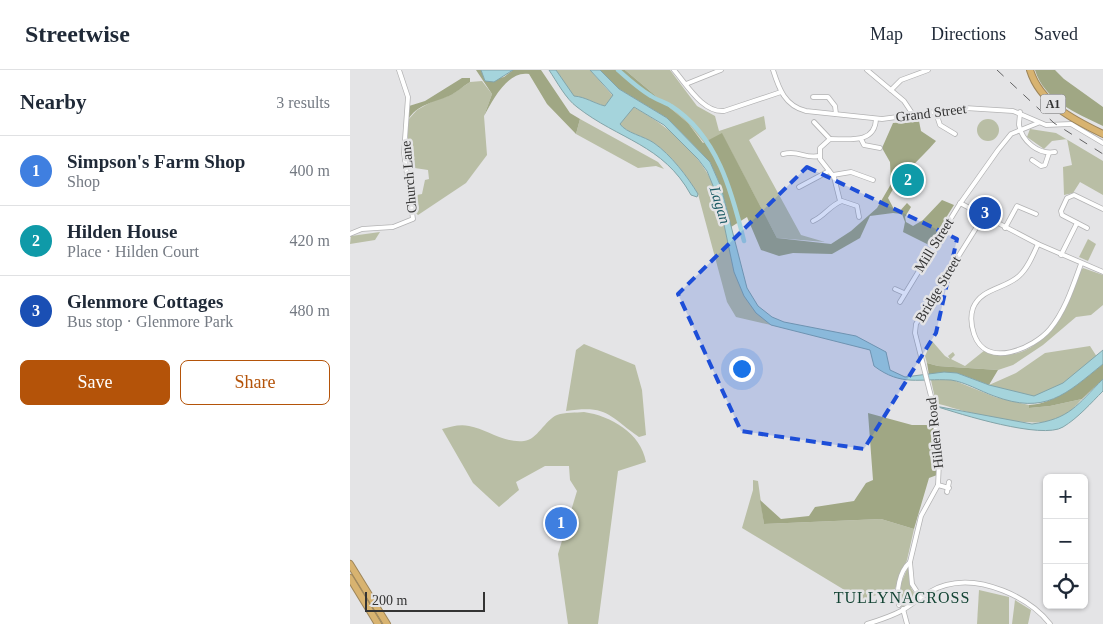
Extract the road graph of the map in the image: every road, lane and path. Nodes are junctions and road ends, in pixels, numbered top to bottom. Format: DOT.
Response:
graph roads {
  1 [pos="399,70"];
  2 [pos="674,70"];
  3 [pos="721,70"];
  4 [pos="773,70"];
  5 [pos="867,70"];
  6 [pos="928,70"];
  7 [pos="1030,70"];
  8 [pos="686,84"];
  9 [pos="892,90"];
  10 [pos="781,92"];
  11 [pos="813,97"];
  12 [pos="1020,112"];
  13 [pos="936,113"];
  14 [pos="836,114"];
  15 [pos="914,116"];
  16 [pos="876,118"];
  17 [pos="814,122"];
  18 [pos="1039,123"];
  19 [pos="1021,129"];
  20 [pos="955,134"];
  21 [pos="1103,134"];
  22 [pos="830,139"];
  23 [pos="861,139"];
  24 [pos="1103,143"];
  25 [pos="880,148"];
  26 [pos="1055,152"];
  27 [pos="1049,153"];
  28 [pos="783,154"];
  29 [pos="819,156"];
  30 [pos="1032,160"];
  31 [pos="831,173"];
  32 [pos="873,180"];
  33 [pos="799,187"];
  34 [pos="840,201"];
  35 [pos="960,203"];
  36 [pos="1103,209"];
  37 [pos="1036,214"];
  38 [pos="983,216"];
  39 [pos="859,217"];
  40 [pos="813,221"];
  41 [pos="1077,223"];
  42 [pos="1006,228"];
  43 [pos="1087,228"];
  44 [pos="350,234"];
  45 [pos="1038,244"];
  46 [pos="1061,255"];
  47 [pos="1081,264"];
  48 [pos="1103,271"];
  49 [pos="896,289"];
  50 [pos="904,293"];
  51 [pos="900,302"];
  52 [pos="930,388"];
  53 [pos="949,482"];
  54 [pos="938,485"];
  55 [pos="910,562"];
  56 [pos="350,564"];
  57 [pos="350,578"];
  58 [pos="921,598"];
  59 [pos="899,605"];
  60 [pos="903,610"];
  61 [pos="378,624"];
  62 [pos="387,624"];
  63 [pos="867,624"];
  64 [pos="906,624"];
  65 [pos="1050,624"];
  1 -- 44 [label="street, Church Lane"];
  2 -- 8 [label="street"];
  3 -- 8 [label="street"];
  4 -- 10 [label="street, Grand Street"];
  5 -- 9 [label="street"];
  6 -- 9 [label="street"];
  7 -- 21 [label="highway, A1"];
  8 -- 10 [label="street"];
  9 -- 15 [label="street"];
  10 -- 14 [label="street, Grand Street"];
  11 -- 14 [label="street"];
  12 -- 13 [label="street, Grand Street"];
  12 -- 18 [label="street, Grand Street"];
  12 -- 19 [label="street"];
  13 -- 15 [label="street, Grand Street"];
  13 -- 20 [label="street"];
  14 -- 16 [label="street, Grand Street"];
  15 -- 16 [label="street, Grand Street"];
  16 -- 23 [label="street"];
  17 -- 22 [label="street"];
  18 -- 19 [label="street, Mill Street"];
  18 -- 24 [label="street, Grand Street"];
  19 -- 27 [label="street"];
  19 -- 35 [label="street, Mill Street"];
  22 -- 23 [label="street"];
  22 -- 29 [label="street"];
  23 -- 25 [label="street"];
  26 -- 27 [label="street"];
  27 -- 30 [label="street"];
  28 -- 29 [label="street"];
  29 -- 31 [label="street"];
  31 -- 32 [label="street"];
  31 -- 33 [label="street"];
  31 -- 34 [label="street"];
  34 -- 39 [label="street"];
  34 -- 40 [label="street"];
  35 -- 38 [label="street"];
  35 -- 50 [label="street, Mill Street"];
  36 -- 41 [label="street"];
  37 -- 42 [label="street"];
  38 -- 42 [label="street"];
  38 -- 52 [label="street, Bridge Street"];
  41 -- 43 [label="street"];
  41 -- 46 [label="street"];
  42 -- 45 [label="street"];
  45 -- 46 [label="street"];
  45 -- 47 [label="street"];
  46 -- 47 [label="street"];
  47 -- 48 [label="street"];
  49 -- 50 [label="street"];
  50 -- 51 [label="street, Mill Street"];
  52 -- 54 [label="street, Hilden Road"];
  53 -- 54 [label="street"];
  54 -- 55 [label="street, Hilden Road"];
  55 -- 58 [label="street, Hilden Road"];
  55 -- 59 [label="street, Hilden Road"];
  56 -- 62 [label="highway"];
  57 -- 61 [label="highway"];
  58 -- 60 [label="street"];
  58 -- 65 [label="street"];
  60 -- 63 [label="street"];
  60 -- 64 [label="street"];
}
